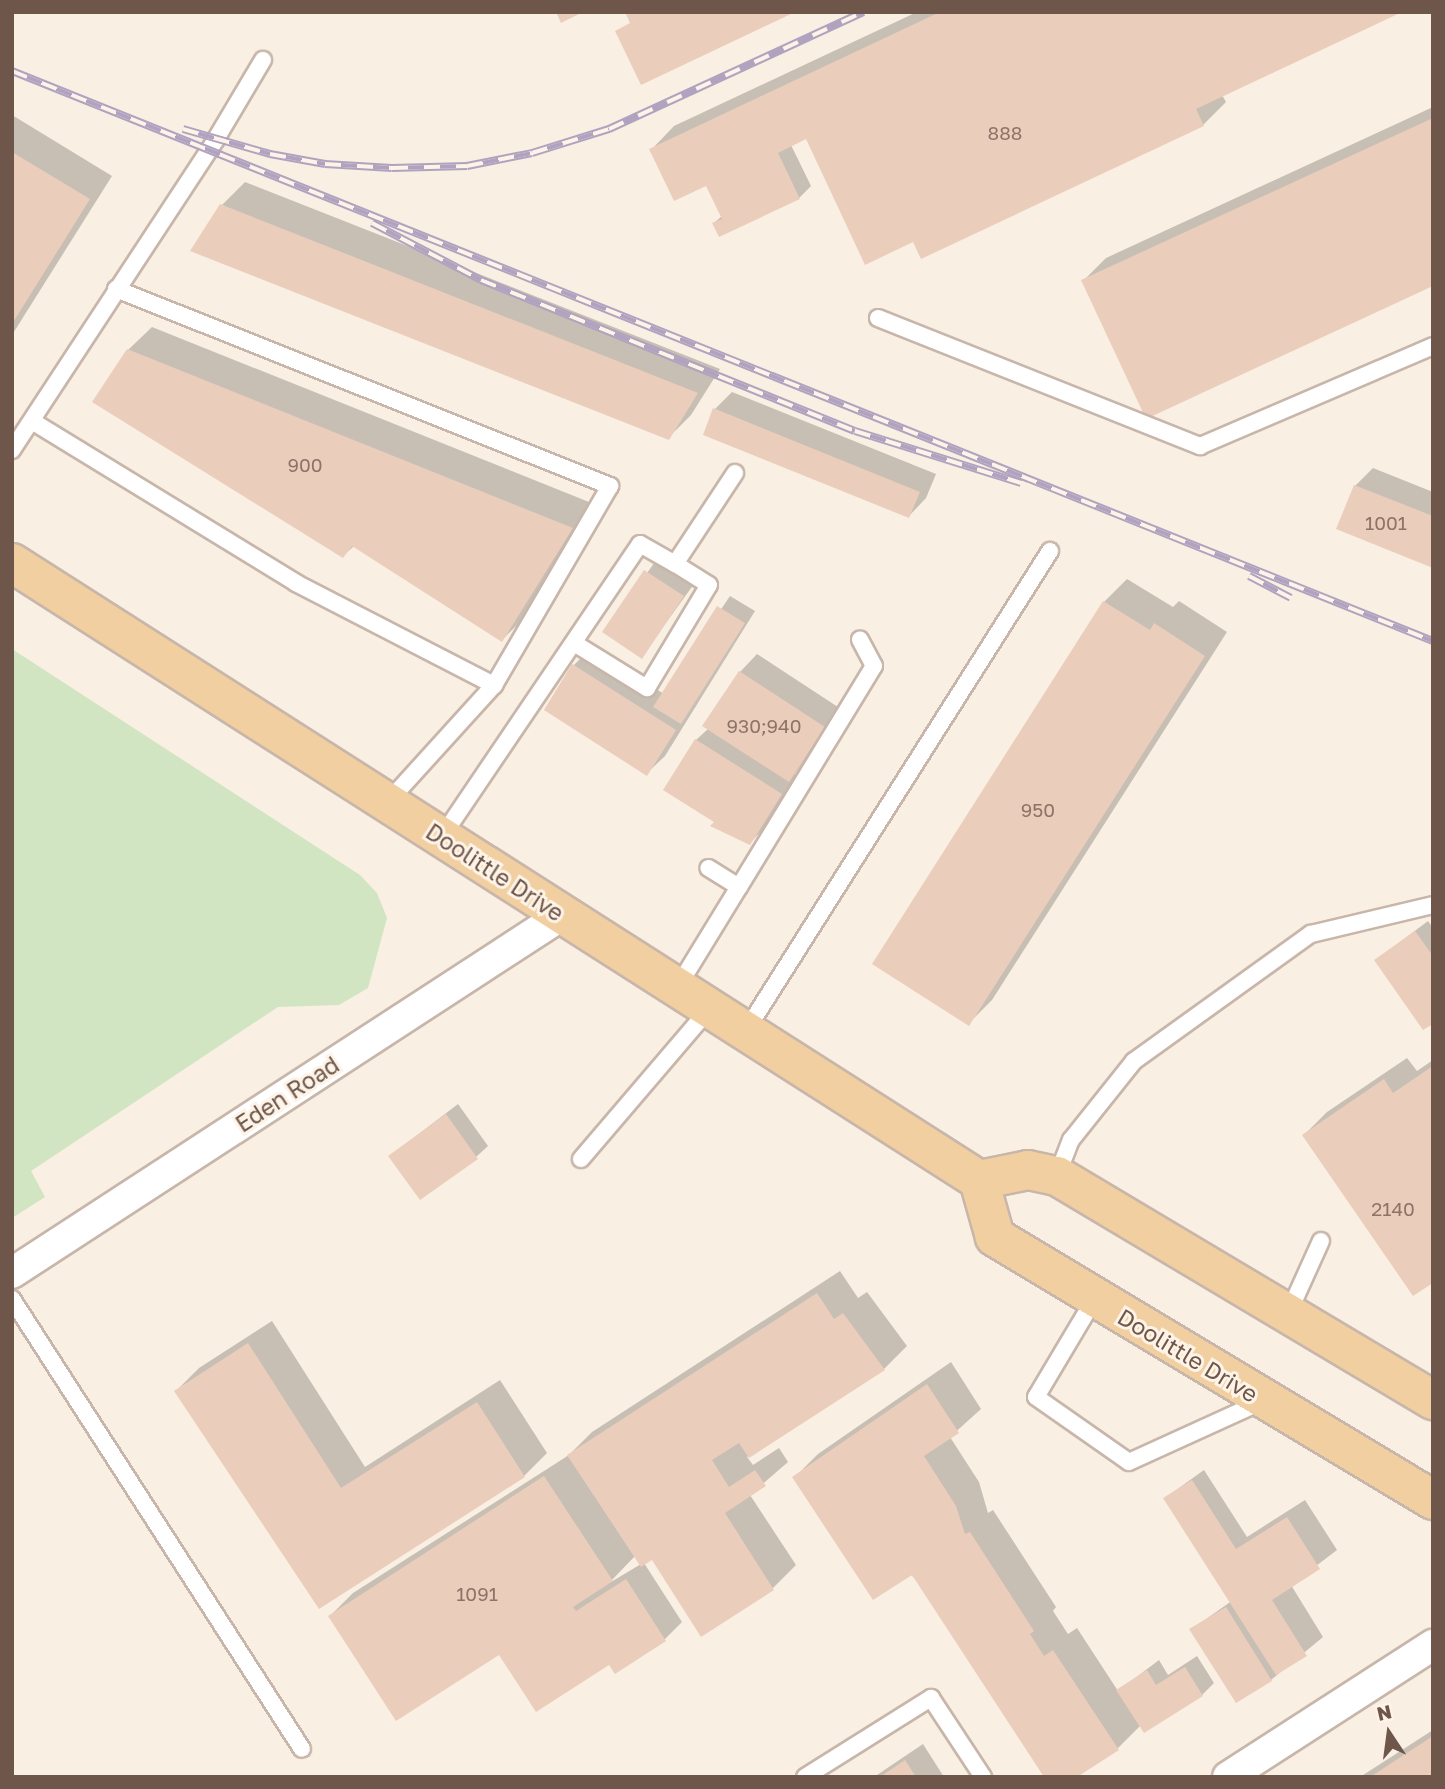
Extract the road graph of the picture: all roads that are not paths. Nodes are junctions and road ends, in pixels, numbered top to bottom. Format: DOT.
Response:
graph roads {
  1 [pos="263,60"];
  2 [pos="116,289"];
  3 [pos="878,318"];
  4 [pos="1433,346"];
  5 [pos="32,421"];
  6 [pos="12,450"];
  7 [pos="735,473"];
  8 [pos="1050,551"];
  9 [pos="12,563"];
  10 [pos="675,564"];
  11 [pos="860,640"];
  12 [pos="574,643"];
  13 [pos="494,685"];
  14 [pos="387,803"];
  15 [pos="441,838"];
  16 [pos="709,868"];
  17 [pos="739,887"];
  18 [pos="1433,905"];
  19 [pos="562,915"];
  20 [pos="677,988"];
  21 [pos="710,1008"];
  22 [pos="747,1030"];
  23 [pos="581,1159"];
  24 [pos="1057,1176"];
  25 [pos="979,1180"];
  26 [pos="1321,1241"];
  27 [pos="12,1273"];
  28 [pos="1095,1298"];
  29 [pos="12,1300"];
  30 [pos="1288,1314"];
  31 [pos="1263,1401"];
  32 [pos="1433,1401"];
  33 [pos="1433,1500"];
  34 [pos="1433,1645"];
  35 [pos="302,1749"];
  36 [pos="806,1777"];
  37 [pos="983,1777"];
  38 [pos="1228,1777"];
  1 -- 2 [label="lane"];
  2 -- 5 [label="lane"];
  2 -- 13 [label="lane"];
  3 -- 4 [label="lane"];
  5 -- 6 [label="lane"];
  5 -- 13 [label="lane"];
  7 -- 10 [label="lane"];
  8 -- 22 [label="lane"];
  9 -- 14 [label="main road, Doolittle Drive"];
  10 -- 12 [label="lane"];
  10 -- 12 [label="lane"];
  11 -- 17 [label="lane"];
  12 -- 15 [label="lane"];
  13 -- 14 [label="lane"];
  14 -- 15 [label="main road, Doolittle Drive"];
  15 -- 19 [label="main road, Doolittle Drive"];
  16 -- 17 [label="lane"];
  17 -- 20 [label="lane"];
  18 -- 24 [label="lane"];
  19 -- 20 [label="main road, Doolittle Drive"];
  19 -- 27 [label="street, Eden Road"];
  20 -- 21 [label="main road, Doolittle Drive"];
  21 -- 22 [label="main road, Doolittle Drive"];
  21 -- 23 [label="lane"];
  22 -- 25 [label="main road, Doolittle Drive"];
  24 -- 25 [label="main road"];
  24 -- 30 [label="main road"];
  25 -- 28 [label="main road, Doolittle Drive"];
  26 -- 30 [label="lane"];
  28 -- 31 [label="main road, Doolittle Drive"];
  28 -- 31 [label="lane"];
  29 -- 35 [label="lane"];
  30 -- 32 [label="main road"];
  31 -- 33 [label="main road, Doolittle Drive"];
  34 -- 38 [label="street"];
  36 -- 37 [label="lane"];
}
